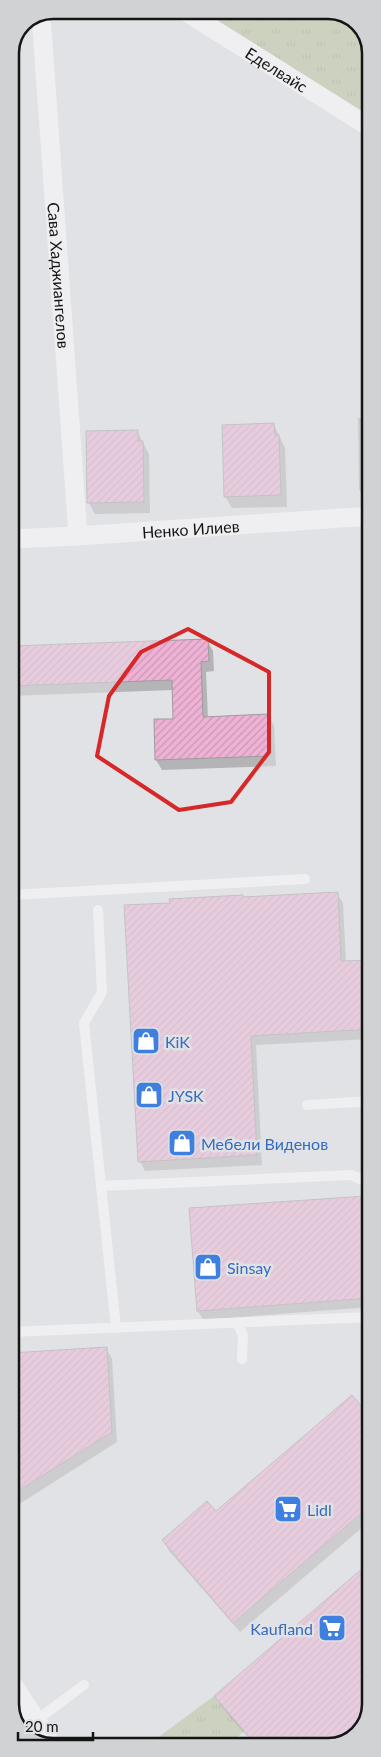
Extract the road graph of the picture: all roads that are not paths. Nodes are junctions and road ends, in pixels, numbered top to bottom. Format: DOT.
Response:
graph roads {
  1 [pos="197,19"];
  2 [pos="41,21"];
  3 [pos="362,122"];
  4 [pos="362,517"];
  5 [pos="78,536"];
  6 [pos="19,538"];
  7 [pos="305,879"];
  8 [pos="19,895"];
  9 [pos="98,910"];
  10 [pos="362,1102"];
  11 [pos="307,1105"];
  12 [pos="362,1180"];
  13 [pos="101,1186"];
  14 [pos="362,1317"];
  15 [pos="237,1323"];
  16 [pos="116,1328"];
  17 [pos="19,1332"];
  18 [pos="242,1359"];
  19 [pos="84,1685"];
  20 [pos="24,1718"];
  21 [pos="38,1735"];
  1 -- 3 [label="street, Еделвайс"];
  2 -- 5 [label="street, Сава Хаджиангелов"];
  4 -- 5 [label="street, Ненко Илиев"];
  5 -- 6 [label="street, Ненко Илиев"];
  7 -- 8 [label="lane"];
  9 -- 13 [label="lane"];
  10 -- 11 [label="lane"];
  12 -- 13 [label="lane"];
  13 -- 16 [label="lane"];
  14 -- 15 [label="lane"];
  15 -- 16 [label="lane"];
  15 -- 18 [label="lane"];
  16 -- 17 [label="lane"];
  19 -- 20 [label="lane"];
  20 -- 21 [label="main road"];
}
